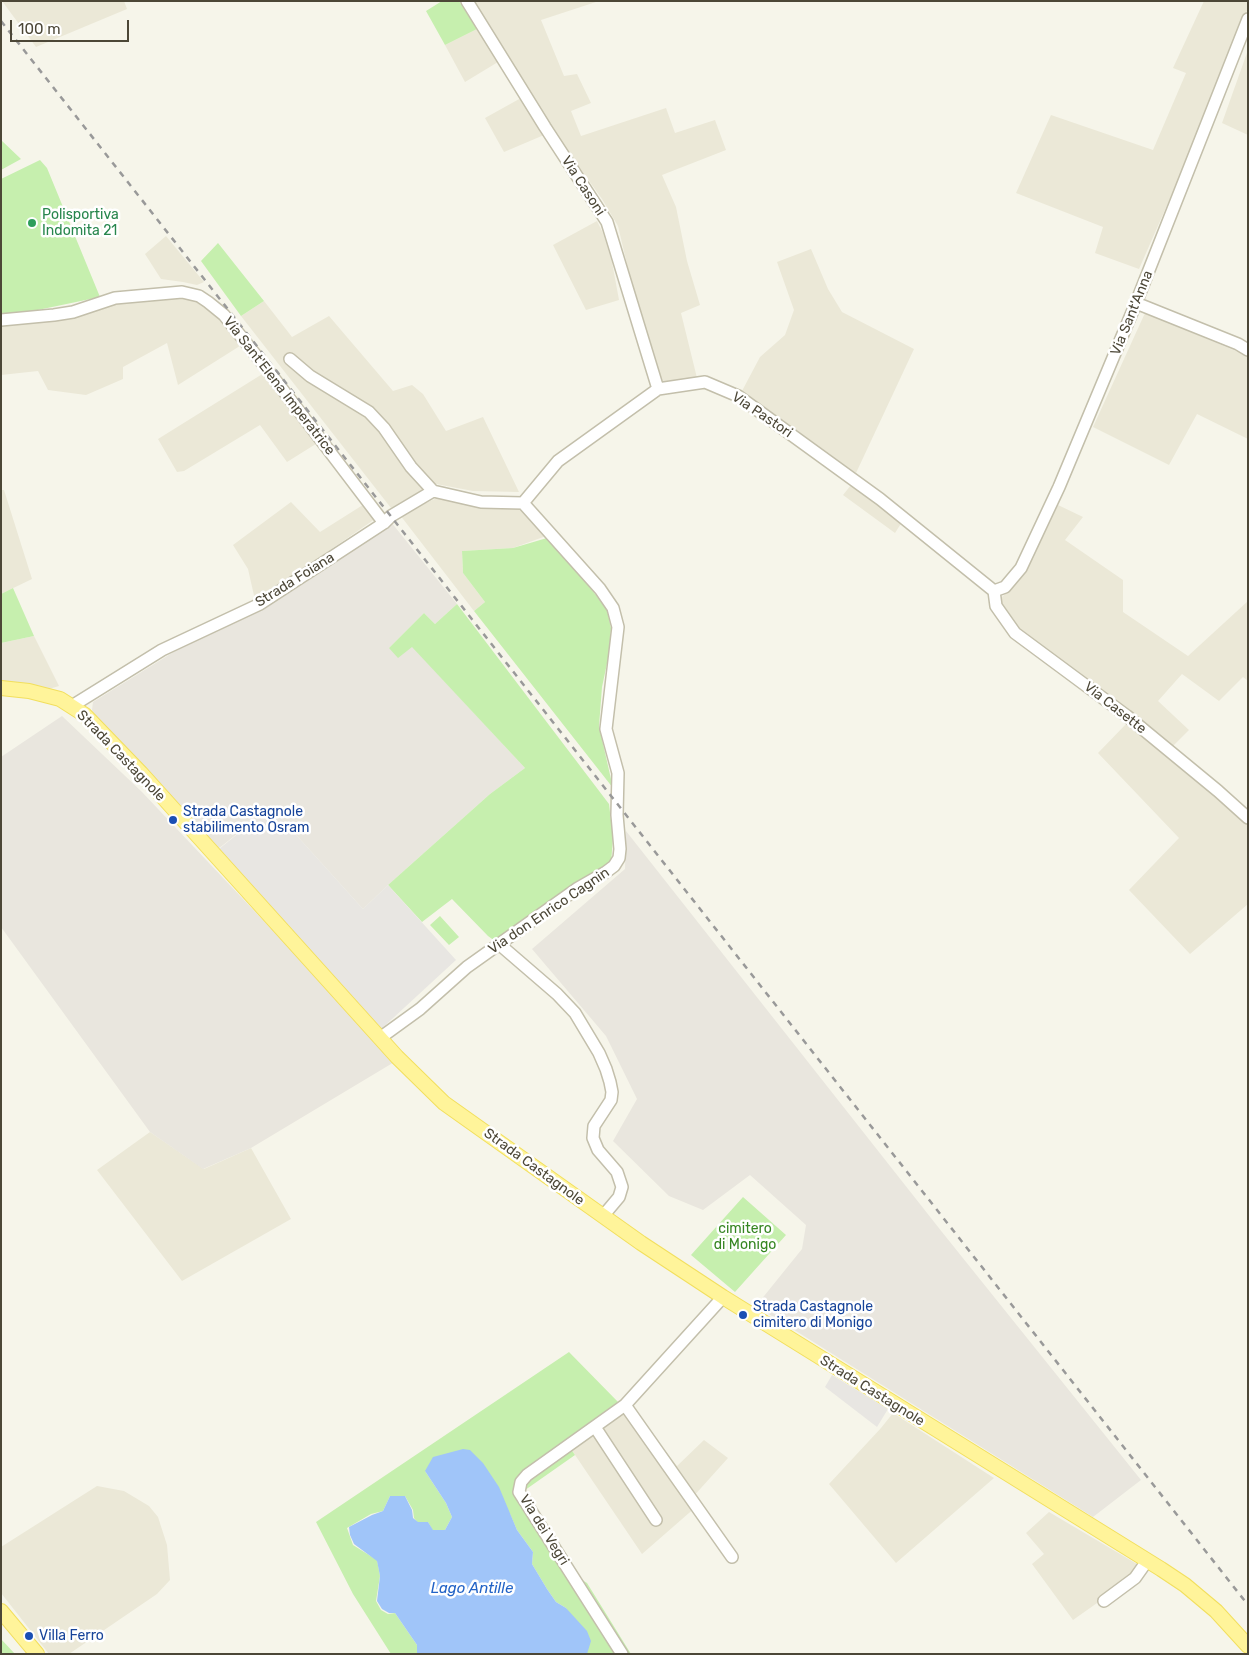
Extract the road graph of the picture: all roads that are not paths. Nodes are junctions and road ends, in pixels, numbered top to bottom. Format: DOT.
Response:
graph roads {
  1 [pos="467,1"];
  2 [pos="1248,19"];
  3 [pos="1136,303"];
  4 [pos="1,320"];
  5 [pos="1248,350"];
  6 [pos="290,359"];
  7 [pos="658,389"];
  8 [pos="433,491"];
  9 [pos="523,503"];
  10 [pos="384,523"];
  11 [pos="994,591"];
  12 [pos="1,688"];
  13 [pos="72,706"];
  14 [pos="1248,818"];
  15 [pos="500,944"];
  16 [pos="380,1038"];
  17 [pos="603,1216"];
  18 [pos="723,1298"];
  19 [pos="625,1405"];
  20 [pos="595,1427"];
  21 [pos="656,1520"];
  22 [pos="732,1558"];
  23 [pos="1147,1561"];
  24 [pos="1104,1601"];
  25 [pos="1,1611"];
  26 [pos="1248,1646"];
  27 [pos="37,1654"];
  28 [pos="622,1654"];
  1 -- 7 [label="street, Via Casoni"];
  2 -- 3 [label="street, Via Sant'Anna"];
  3 -- 5 [label="street"];
  3 -- 11 [label="street, Via Sant'Anna"];
  4 -- 10 [label="street, Via Sant'Elena Imperatrice"];
  6 -- 8 [label="street"];
  7 -- 9 [label="street, Via Pastori"];
  7 -- 11 [label="street, Via Pastori"];
  8 -- 9 [label="street"];
  8 -- 10 [label="street, Strada Foiana"];
  9 -- 15 [label="street, Via don Enrico Cagnin"];
  10 -- 13 [label="street, Strada Foiana"];
  11 -- 14 [label="street, Via Casette"];
  12 -- 13 [label="main road, Strada Castagnole"];
  13 -- 16 [label="main road, Strada Castagnole"];
  15 -- 16 [label="street, Via don Enrico Cagnin"];
  15 -- 17 [label="street"];
  16 -- 17 [label="main road, Strada Castagnole"];
  17 -- 18 [label="main road, Strada Castagnole"];
  18 -- 19 [label="street, Via dei Vegri"];
  18 -- 23 [label="main road, Strada Castagnole"];
  19 -- 20 [label="street, Via dei Vegri"];
  19 -- 22 [label="street"];
  20 -- 21 [label="street"];
  20 -- 28 [label="street, Via dei Vegri"];
  23 -- 24 [label="street"];
  23 -- 26 [label="main road, Strada Castagnole"];
  25 -- 27 [label="main road"];
}
